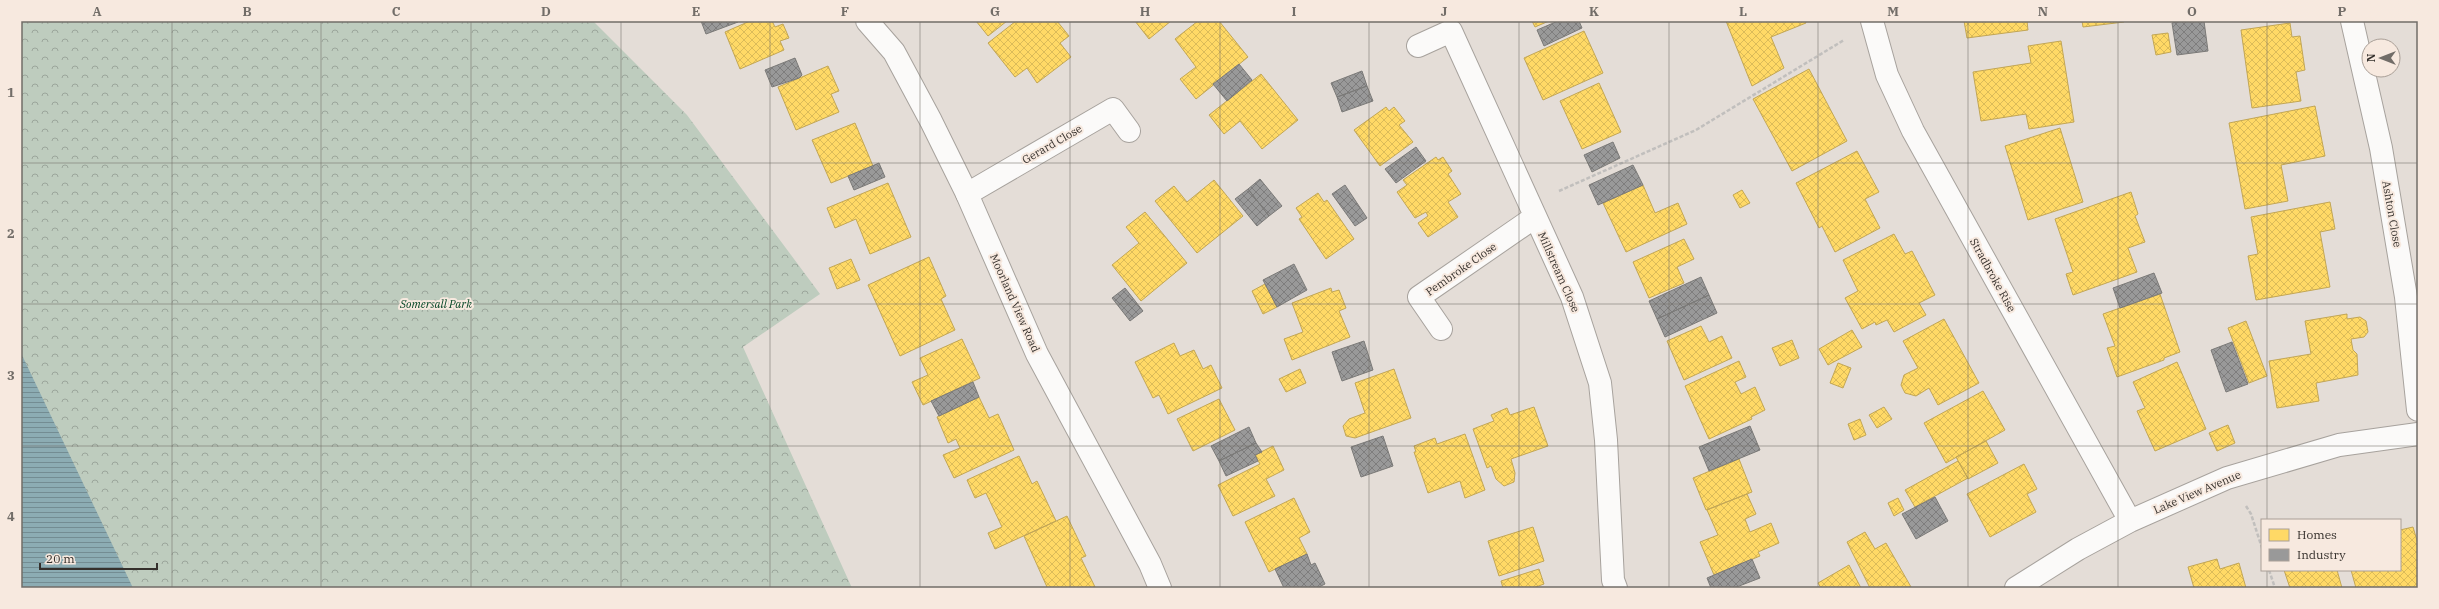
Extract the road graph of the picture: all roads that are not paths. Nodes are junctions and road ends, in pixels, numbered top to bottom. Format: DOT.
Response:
graph roads {
  1 [pos="867,21"];
  2 [pos="2352,21"];
  3 [pos="1872,24"];
  4 [pos="1418,46"];
  5 [pos="1129,131"];
  6 [pos="967,194"];
  7 [pos="1532,211"];
  8 [pos="1441,329"];
  9 [pos="2418,410"];
  10 [pos="2418,434"];
  11 [pos="2130,521"];
  12 [pos="1160,588"];
  13 [pos="1616,588"];
  14 [pos="2016,588"];
  1 -- 6 [label="street, Moorland View Road"];
  2 -- 9 [label="street, Ashton Close"];
  3 -- 11 [label="street, Stradbroke Rise"];
  4 -- 7 [label="street, Millstream Close"];
  5 -- 6 [label="street, Gerard Close"];
  6 -- 12 [label="street, Moorland View Road"];
  7 -- 8 [label="street, Pembroke Close"];
  7 -- 13 [label="street, Millstream Close"];
  10 -- 11 [label="street, Lake View Avenue"];
  11 -- 14 [label="street, Lake View Avenue"];
}
